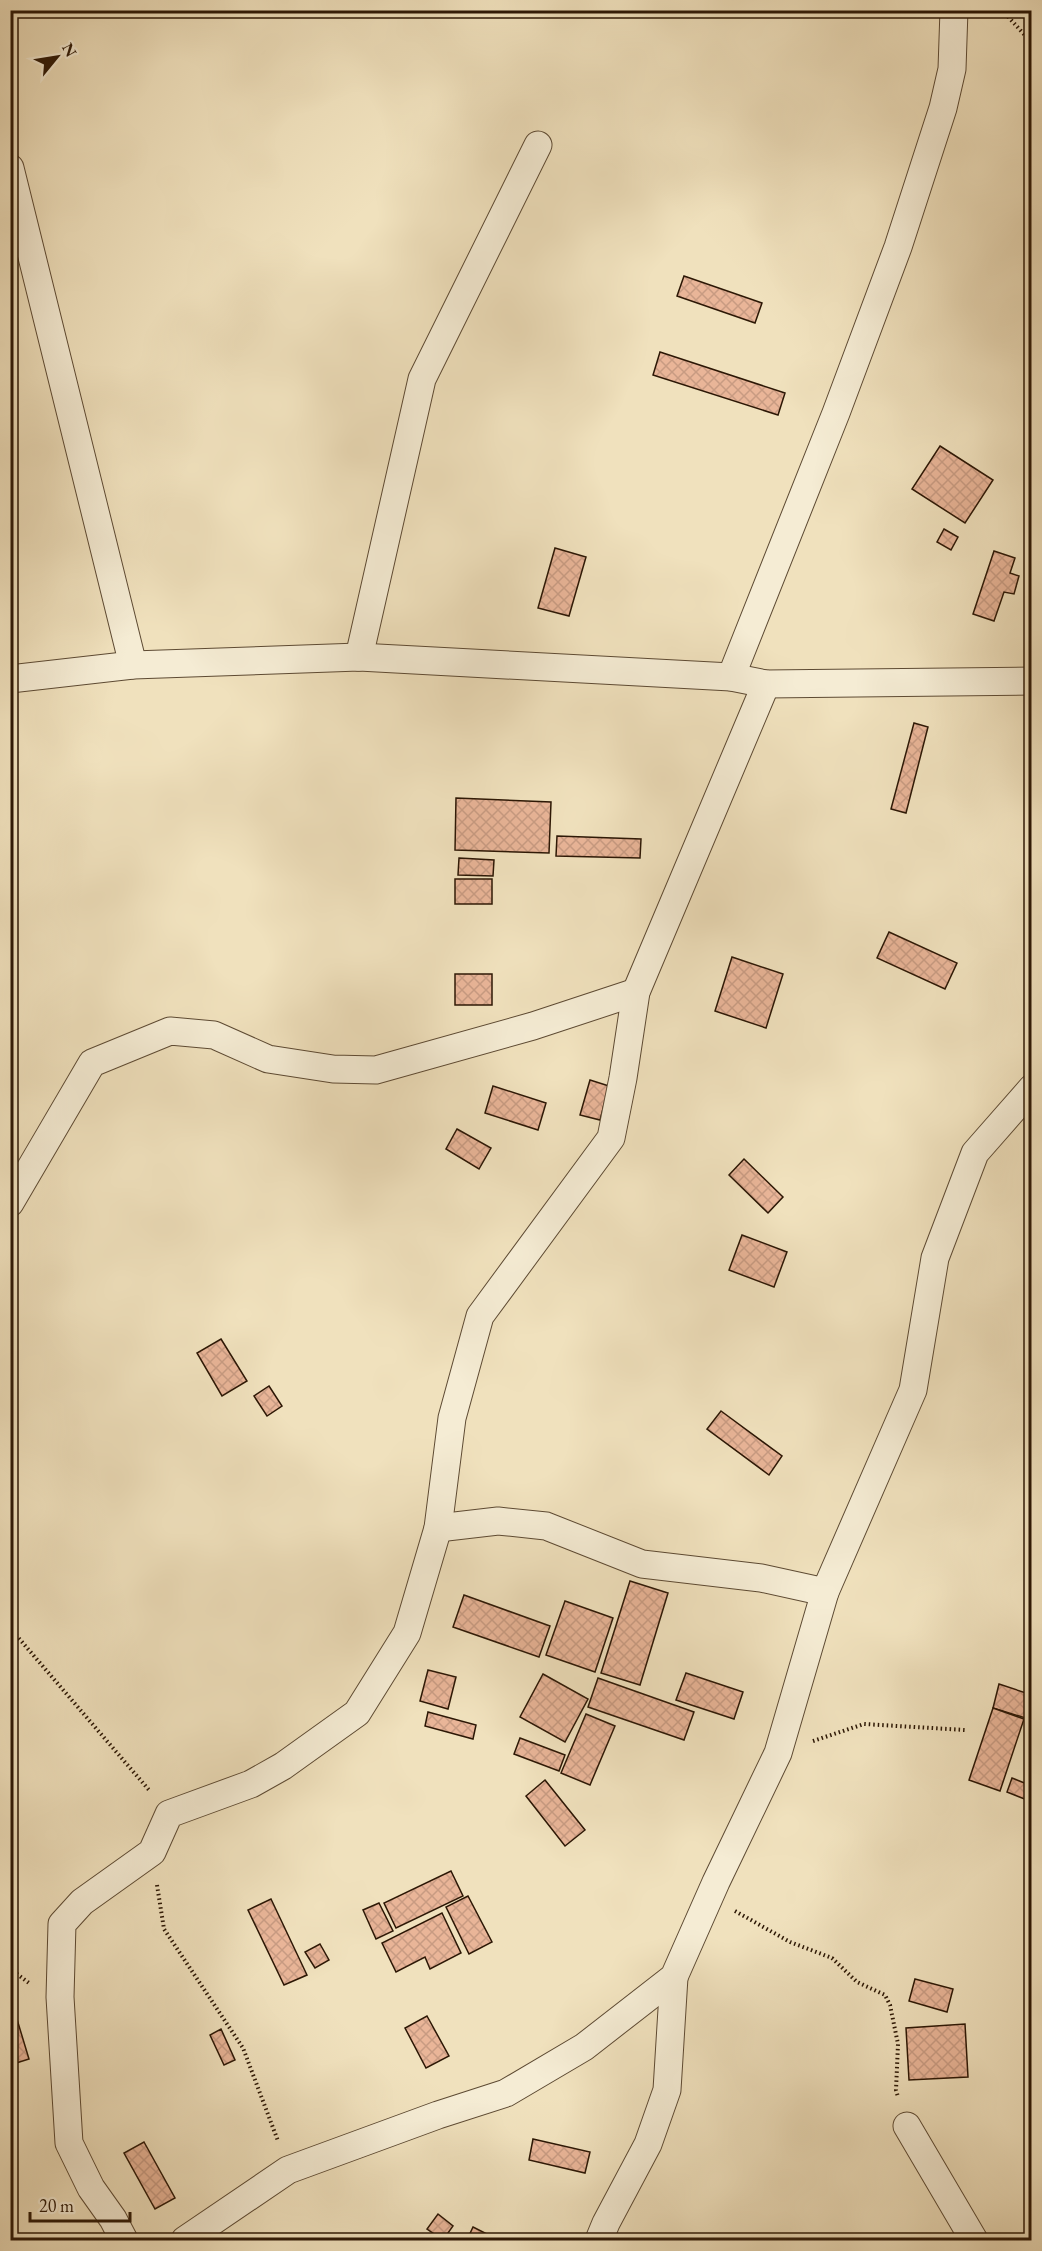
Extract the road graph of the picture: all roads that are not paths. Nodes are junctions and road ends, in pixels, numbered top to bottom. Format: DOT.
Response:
graph roads {
  1 [pos="954,10"];
  2 [pos="538,145"];
  3 [pos="10,168"];
  4 [pos="359,657"];
  5 [pos="133,665"];
  6 [pos="731,677"];
  7 [pos="10,679"];
  8 [pos="1032,681"];
  9 [pos="766,684"];
  10 [pos="636,992"];
  11 [pos="1032,1088"];
  12 [pos="10,1203"];
  13 [pos="438,1528"];
  14 [pos="825,1592"];
  15 [pos="674,1977"];
  16 [pos="907,2126"];
  17 [pos="124,2241"];
  18 [pos="185,2241"];
  19 [pos="599,2241"];
  20 [pos="974,2241"];
  1 -- 6 [label="street"];
  2 -- 4 [label="street"];
  3 -- 5 [label="street"];
  4 -- 5 [label="street"];
  4 -- 6 [label="street"];
  5 -- 7 [label="street"];
  6 -- 9 [label="street"];
  8 -- 9 [label="street"];
  9 -- 10 [label="street"];
  10 -- 12 [label="street"];
  10 -- 13 [label="street"];
  11 -- 14 [label="street"];
  13 -- 14 [label="street"];
  13 -- 17 [label="street"];
  14 -- 15 [label="street"];
  15 -- 18 [label="street"];
  15 -- 19 [label="street"];
  16 -- 20 [label="street"];
}
